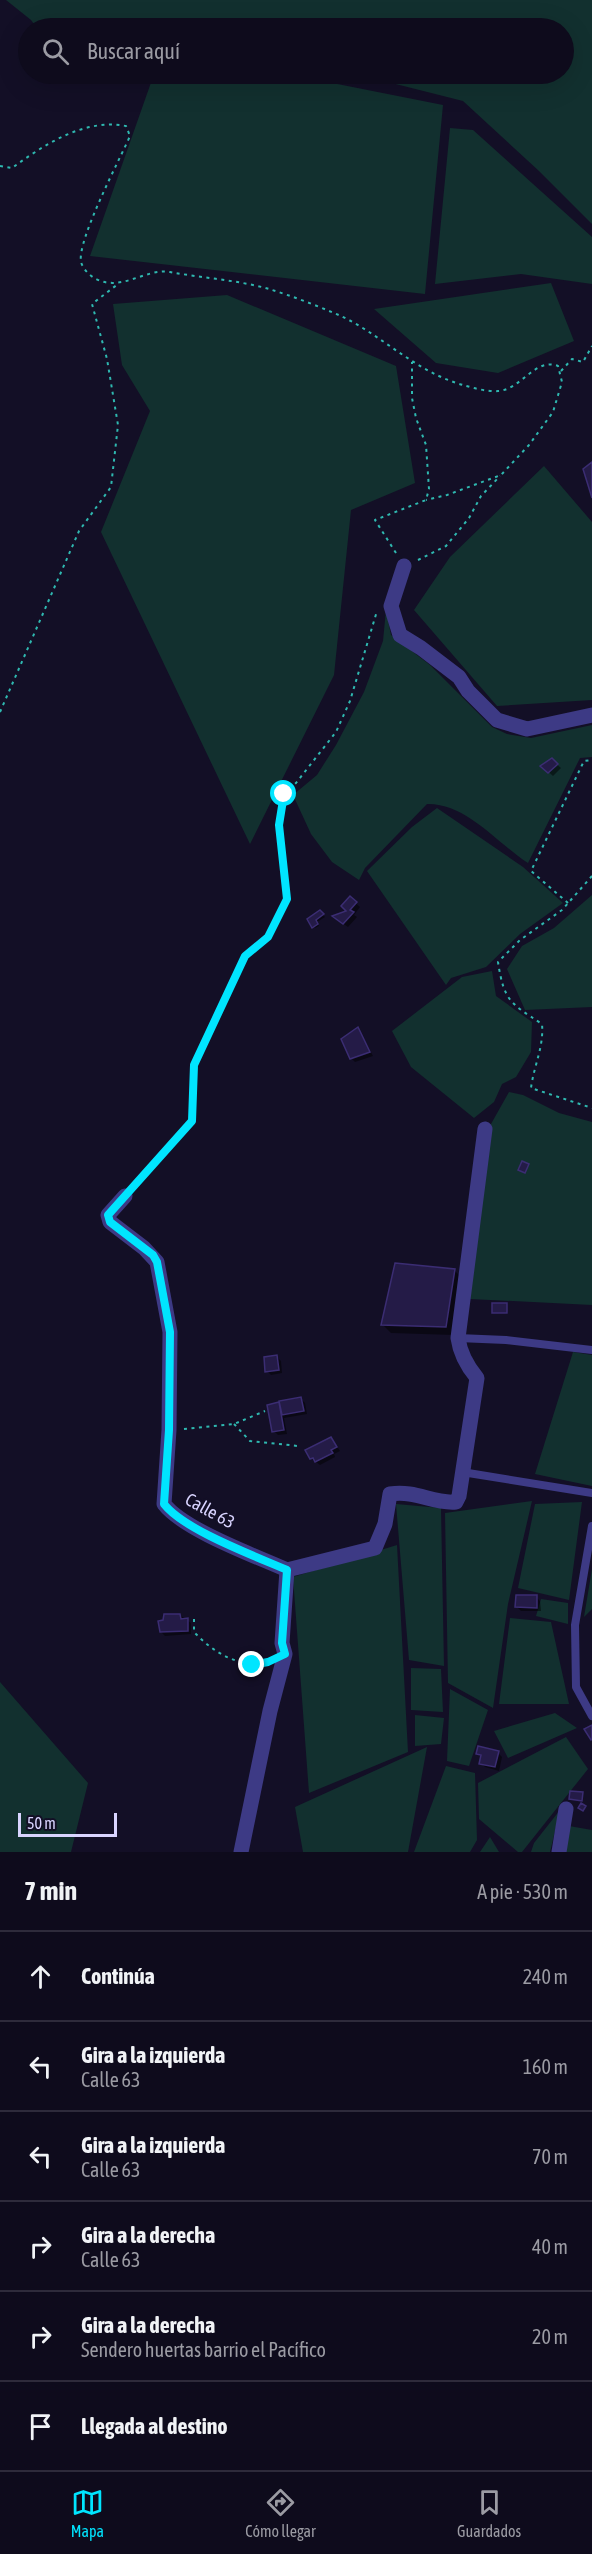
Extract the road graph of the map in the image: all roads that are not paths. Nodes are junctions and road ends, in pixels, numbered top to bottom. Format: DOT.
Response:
graph roads {
  1 [pos="404,566"];
  2 [pos="592,715"];
  3 [pos="484,1129"];
  4 [pos="125,1196"];
  5 [pos="458,1338"];
  6 [pos="592,1350"];
  7 [pos="462,1472"];
  8 [pos="592,1493"];
  9 [pos="592,1526"];
  10 [pos="287,1570"];
  11 [pos="592,1716"];
  12 [pos="566,1809"];
  13 [pos="241,1852"];
  14 [pos="559,1852"];
  1 -- 2 [label="street"];
  3 -- 5 [label="street"];
  4 -- 10 [label="street, Calle 63"];
  5 -- 6 [label="lane"];
  5 -- 7 [label="street"];
  7 -- 8 [label="lane"];
  7 -- 10 [label="street"];
  9 -- 11 [label="lane"];
  10 -- 13 [label="street"];
  12 -- 14 [label="street"];
}
